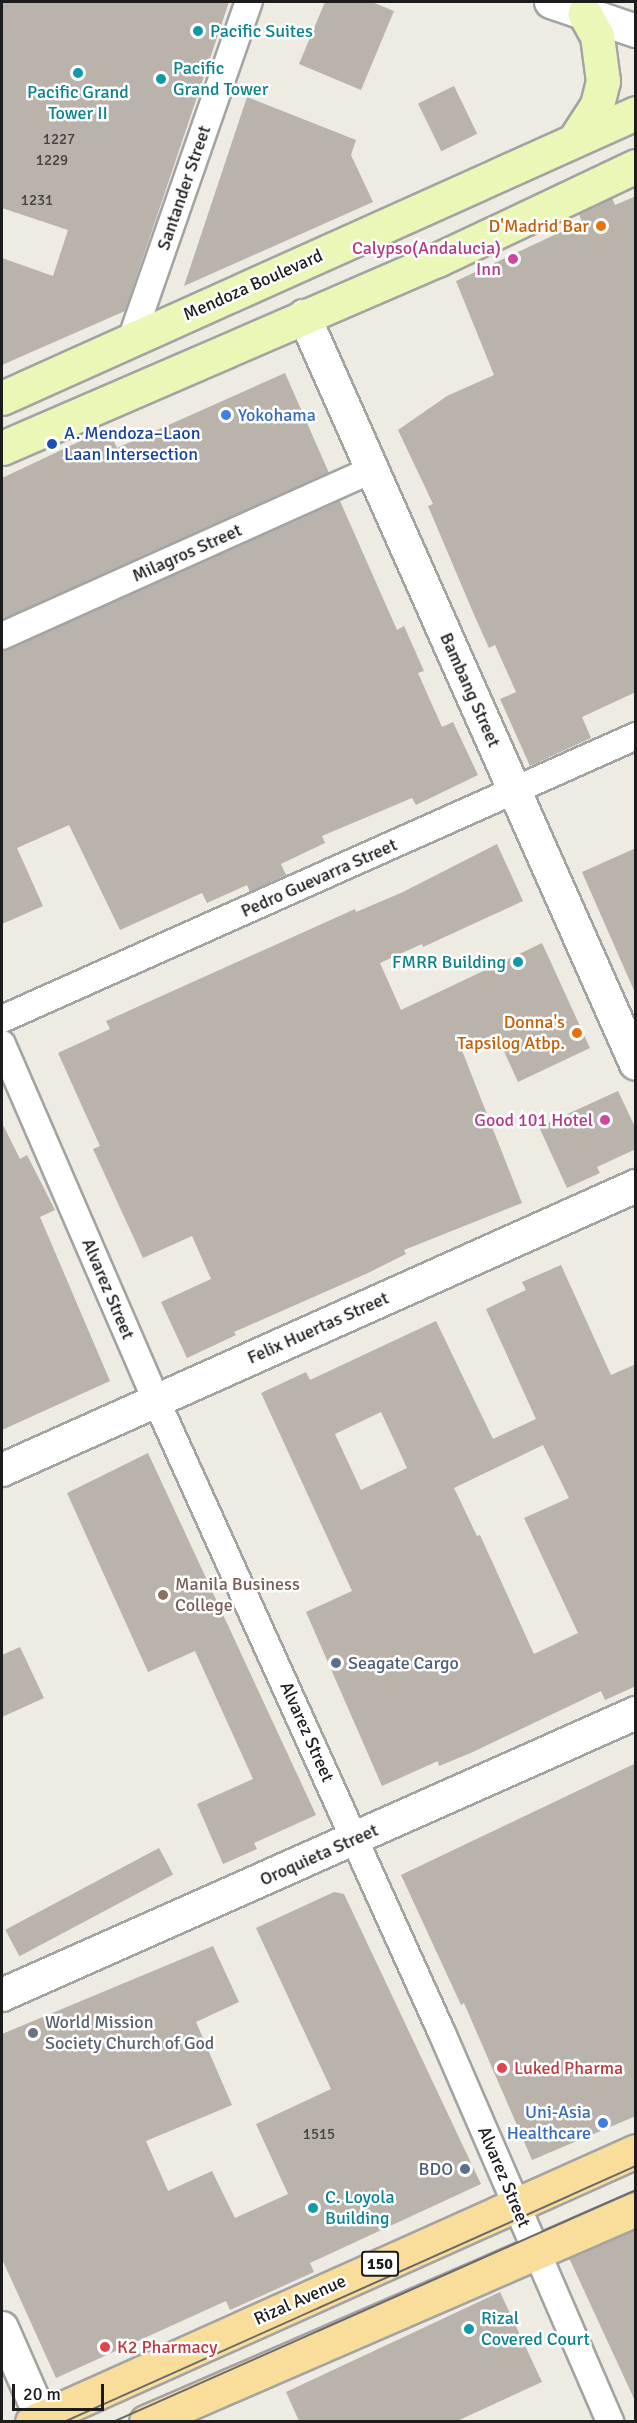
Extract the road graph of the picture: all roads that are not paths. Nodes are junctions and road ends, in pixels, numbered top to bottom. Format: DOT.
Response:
graph roads {
  1 [pos="249,2"];
  2 [pos="551,2"];
  3 [pos="584,13"];
  4 [pos="630,19"];
  5 [pos="636,113"];
  6 [pos="575,139"];
  7 [pos="636,166"];
  8 [pos="304,316"];
  9 [pos="131,340"];
  10 [pos="2,398"];
  11 [pos="2,448"];
  12 [pos="372,470"];
  13 [pos="2,636"];
  14 [pos="636,736"];
  15 [pos="515,791"];
  16 [pos="2,1019"];
  17 [pos="2,1044"];
  18 [pos="636,1064"];
  19 [pos="636,1186"];
  20 [pos="156,1400"];
  21 [pos="2,1470"];
  22 [pos="636,1713"];
  23 [pos="355,1839"];
  24 [pos="2,1995"];
  25 [pos="636,2151"];
  26 [pos="516,2204"];
  27 [pos="636,2209"];
  28 [pos="537,2253"];
  29 [pos="2,2328"];
  30 [pos="125,2378"];
  31 [pos="39,2420"];
  32 [pos="145,2421"];
  33 [pos="610,2421"];
  1 -- 9 [label="street, Santander Street"];
  2 -- 3 [label="street"];
  3 -- 4 [label="street"];
  3 -- 6 [label="main road"];
  5 -- 6 [label="main road, Mendoza Boulevard"];
  6 -- 9 [label="main road, Mendoza Boulevard"];
  7 -- 8 [label="main road"];
  8 -- 11 [label="main road"];
  8 -- 12 [label="street, Bambang Street"];
  9 -- 10 [label="main road, Mendoza Boulevard"];
  12 -- 13 [label="street, Milagros Street"];
  12 -- 15 [label="street, Bambang Street"];
  14 -- 15 [label="street, Pedro Guevarra Street"];
  15 -- 16 [label="street, Pedro Guevarra Street"];
  15 -- 18 [label="street, Bambang Street"];
  17 -- 20 [label="street, Alvarez Street"];
  19 -- 20 [label="street, Felix Huertas Street"];
  20 -- 21 [label="street, Felix Huertas Street"];
  20 -- 23 [label="street, Alvarez Street"];
  22 -- 23 [label="street, Oroquieta Street"];
  23 -- 24 [label="street, Oroquieta Street"];
  23 -- 26 [label="street, Alvarez Street"];
  25 -- 26 [label="main road, Rizal Avenue / 150"];
  26 -- 28 [label="street, Alvarez Street"];
  26 -- 30 [label="main road, Rizal Avenue / 150"];
  27 -- 28 [label="main road"];
  28 -- 32 [label="main road"];
  28 -- 33 [label="street, Alvarez Street"];
  29 -- 31 [label="street"];
  30 -- 31 [label="main road, Rizal Avenue / 150"];
  30 -- 32 [label="main road"];
}
